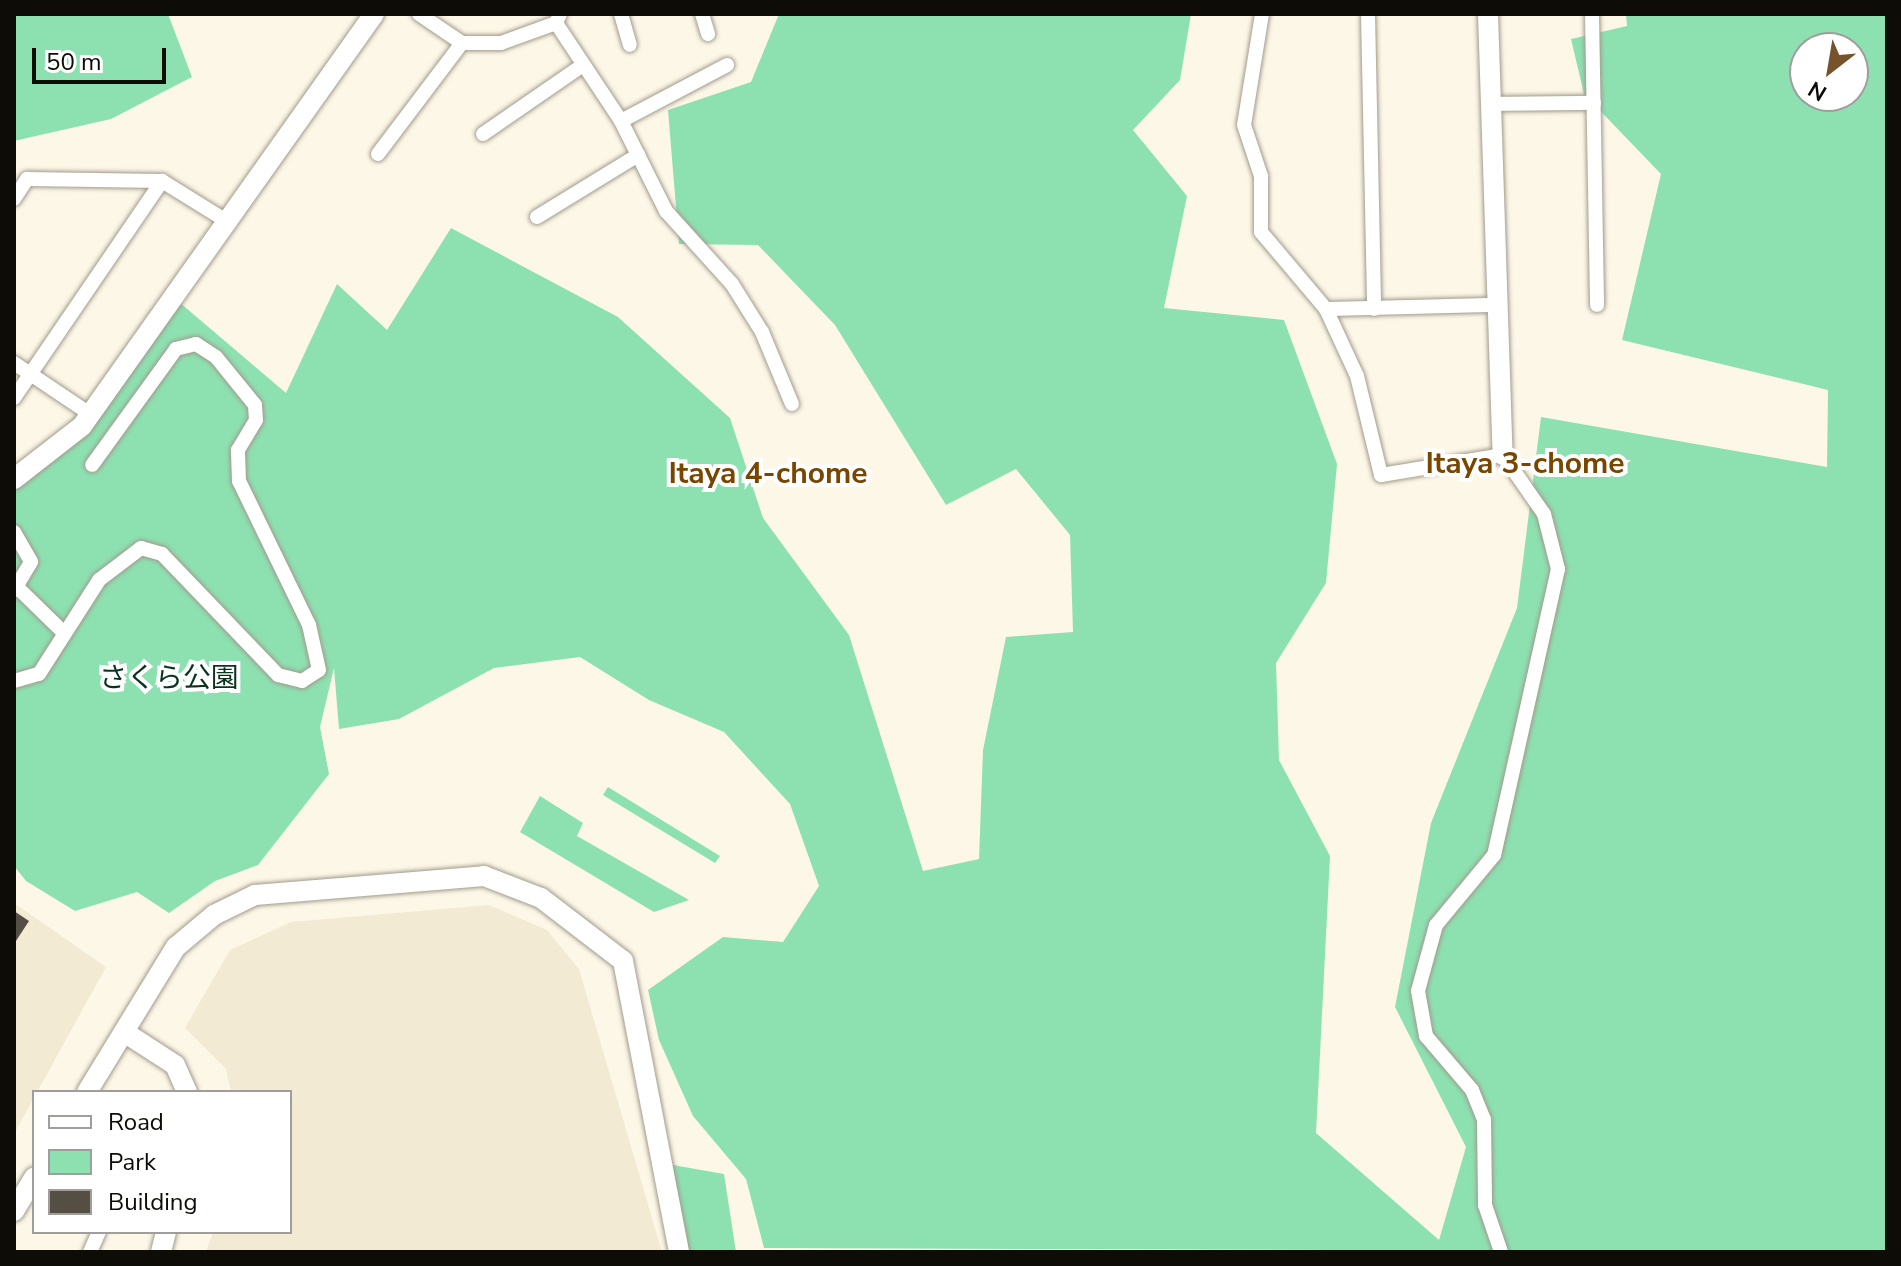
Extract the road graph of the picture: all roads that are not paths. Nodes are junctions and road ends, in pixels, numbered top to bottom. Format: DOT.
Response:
graph roads {
  1 [pos="374,14"];
  2 [pos="419,14"];
  3 [pos="621,14"];
  4 [pos="702,14"];
  5 [pos="1262,14"];
  6 [pos="1368,14"];
  7 [pos="1488,14"];
  8 [pos="1592,14"];
  9 [pos="558,19"];
  10 [pos="708,34"];
  11 [pos="462,43"];
  12 [pos="630,45"];
  13 [pos="583,65"];
  14 [pos="727,65"];
  15 [pos="1594,103"];
  16 [pos="1491,104"];
  17 [pos="621,121"];
  18 [pos="483,134"];
  19 [pos="378,154"];
  20 [pos="638,155"];
  21 [pos="162,181"];
  22 [pos="14,199"];
  23 [pos="537,217"];
  24 [pos="228,222"];
  25 [pos="1492,305"];
  26 [pos="1597,305"];
  27 [pos="1326,309"];
  28 [pos="1374,309"];
  29 [pos="14,363"];
  30 [pos="30,374"];
  31 [pos="14,398"];
  32 [pos="792,404"];
  33 [pos="90,414"];
  34 [pos="1503,455"];
  35 [pos="92,465"];
  36 [pos="14,479"];
  37 [pos="14,532"];
  38 [pos="17,590"];
  39 [pos="61,630"];
  40 [pos="14,681"];
  41 [pos="124,1032"];
  42 [pos="88,1090"];
  43 [pos="186,1090"];
  44 [pos="32,1181"];
  45 [pos="14,1211"];
  46 [pos="679,1252"];
  47 [pos="1501,1252"];
  1 -- 24 [label="street"];
  2 -- 11 [label="street"];
  3 -- 12 [label="street"];
  4 -- 10 [label="street"];
  5 -- 27 [label="street"];
  6 -- 28 [label="street"];
  7 -- 16 [label="street"];
  8 -- 15 [label="street"];
  9 -- 11 [label="street"];
  9 -- 13 [label="street"];
  11 -- 19 [label="street"];
  13 -- 17 [label="street"];
  13 -- 18 [label="street"];
  14 -- 17 [label="street"];
  15 -- 16 [label="street"];
  15 -- 26 [label="street"];
  16 -- 25 [label="street"];
  17 -- 20 [label="street"];
  20 -- 23 [label="street"];
  20 -- 32 [label="street"];
  21 -- 22 [label="street"];
  21 -- 24 [label="street"];
  21 -- 30 [label="street"];
  24 -- 33 [label="street"];
  25 -- 28 [label="street"];
  25 -- 34 [label="street"];
  27 -- 28 [label="street"];
  27 -- 34 [label="street"];
  29 -- 30 [label="street"];
  30 -- 31 [label="street"];
  30 -- 33 [label="street"];
  33 -- 36 [label="street"];
  34 -- 47 [label="street"];
  35 -- 39 [label="street"];
  37 -- 38 [label="street"];
  38 -- 39 [label="street"];
  39 -- 40 [label="street"];
  41 -- 42 [label="street"];
  41 -- 43 [label="street"];
  41 -- 46 [label="street"];
  44 -- 45 [label="street"];
}
